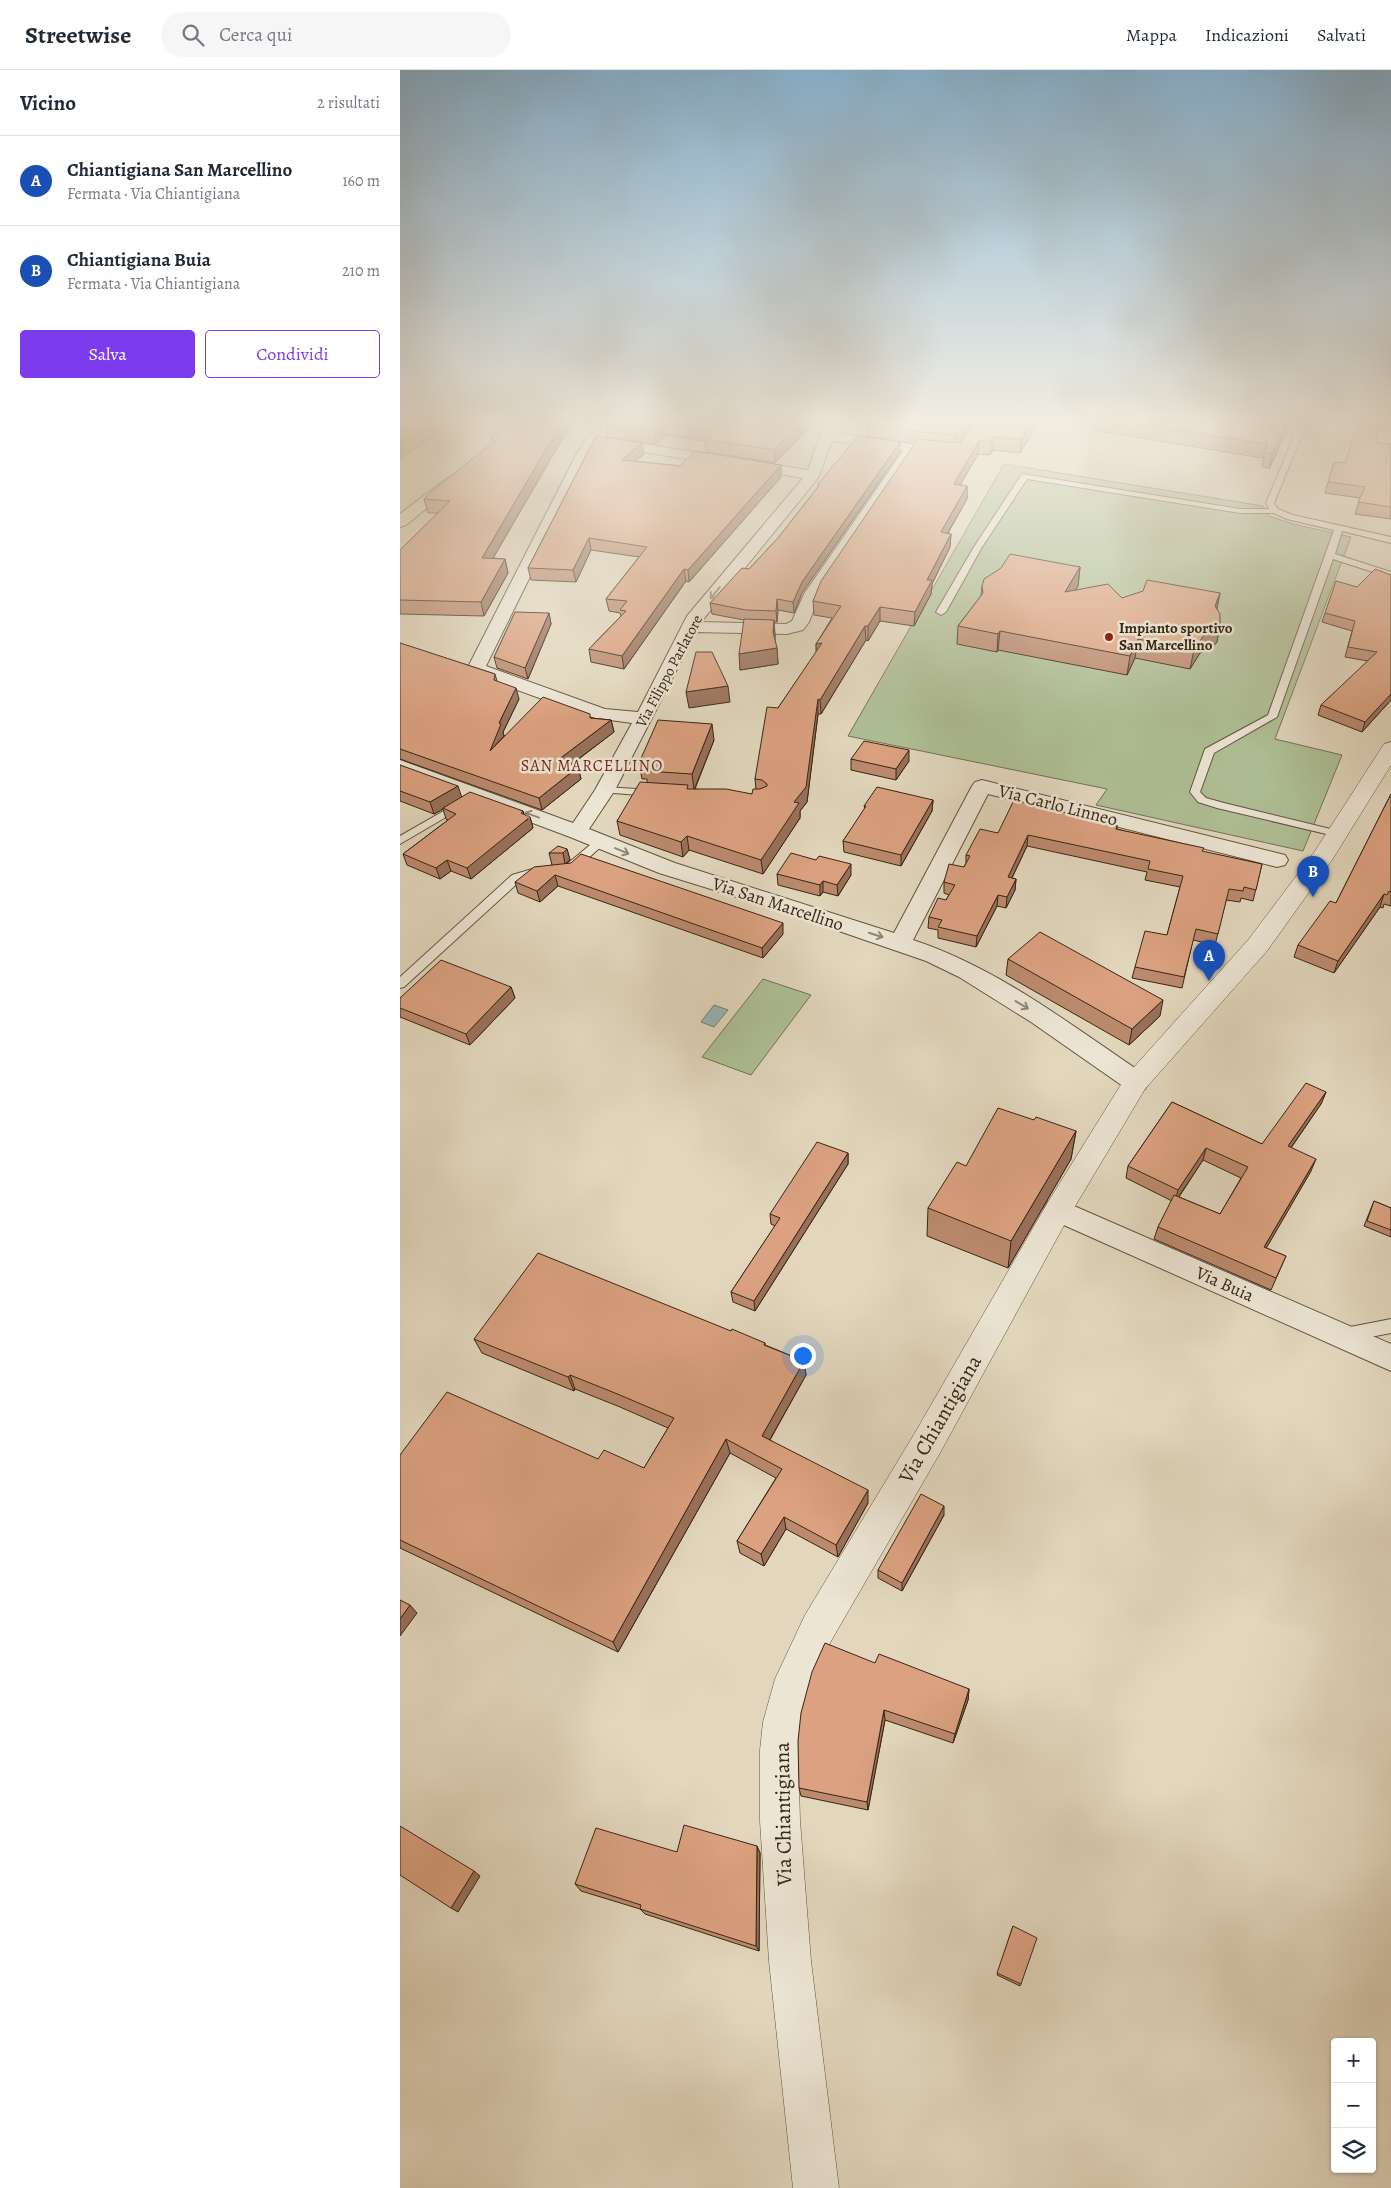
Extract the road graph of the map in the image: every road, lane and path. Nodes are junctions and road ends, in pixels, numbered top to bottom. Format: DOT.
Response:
graph roads {
  1 [pos="551,521"];
  2 [pos="776,521"];
  3 [pos="864,521"];
  4 [pos="995,521"];
  5 [pos="1307,521"];
  6 [pos="1339,528"];
  7 [pos="1391,540"];
  8 [pos="1331,555"];
  9 [pos="1391,575"];
  10 [pos="941,612"];
  11 [pos="689,627"];
  12 [pos="644,718"];
  13 [pos="1391,748"];
  14 [pos="400,766"];
  15 [pos="605,790"];
  16 [pos="665,794"];
  17 [pos="476,795"];
  18 [pos="577,832"];
  19 [pos="1338,834"];
  20 [pos="400,841"];
  21 [pos="600,842"];
  22 [pos="1277,860"];
  23 [pos="900,943"];
  24 [pos="400,984"];
  25 [pos="1136,1082"];
  26 [pos="1058,1210"];
  27 [pos="1391,1326"];
  28 [pos="1342,1336"];
  29 [pos="1391,1358"];
  30 [pos="816,2188"];
  1 -- 12 [label="street"];
  2 -- 11 [label="street, Via Filippo Parlatore, one-way"];
  3 -- 11 [label="street"];
  4 -- 10 [label="lane"];
  5 -- 6 [label="lane"];
  6 -- 7 [label="lane"];
  6 -- 8 [label="lane"];
  8 -- 9 [label="lane"];
  8 -- 19 [label="lane"];
  11 -- 12 [label="street, Via Filippo Parlatore"];
  12 -- 15 [label="street, Via Filippo Parlatore"];
  13 -- 19 [label="street, Via Chiantigiana"];
  14 -- 17 [label="street, Via San Marcellino"];
  15 -- 16 [label="lane"];
  15 -- 18 [label="street, Via Filippo Parlatore"];
  18 -- 17 [label="street, Via San Marcellino, one-way"];
  17 -- 20 [label="lane"];
  18 -- 21 [label="street, Via San Marcellino"];
  19 -- 25 [label="street, Via Chiantigiana"];
  21 -- 23 [label="street, Via San Marcellino, one-way"];
  21 -- 24 [label="lane"];
  22 -- 23 [label="street, Via Carlo Linneo"];
  23 -- 25 [label="street, Via San Marcellino, one-way"];
  25 -- 26 [label="street, Via Chiantigiana"];
  26 -- 28 [label="street, Via Buia"];
  26 -- 30 [label="street, Via Chiantigiana"];
  27 -- 28 [label="lane"];
  28 -- 29 [label="street, Via Buia"];
}
